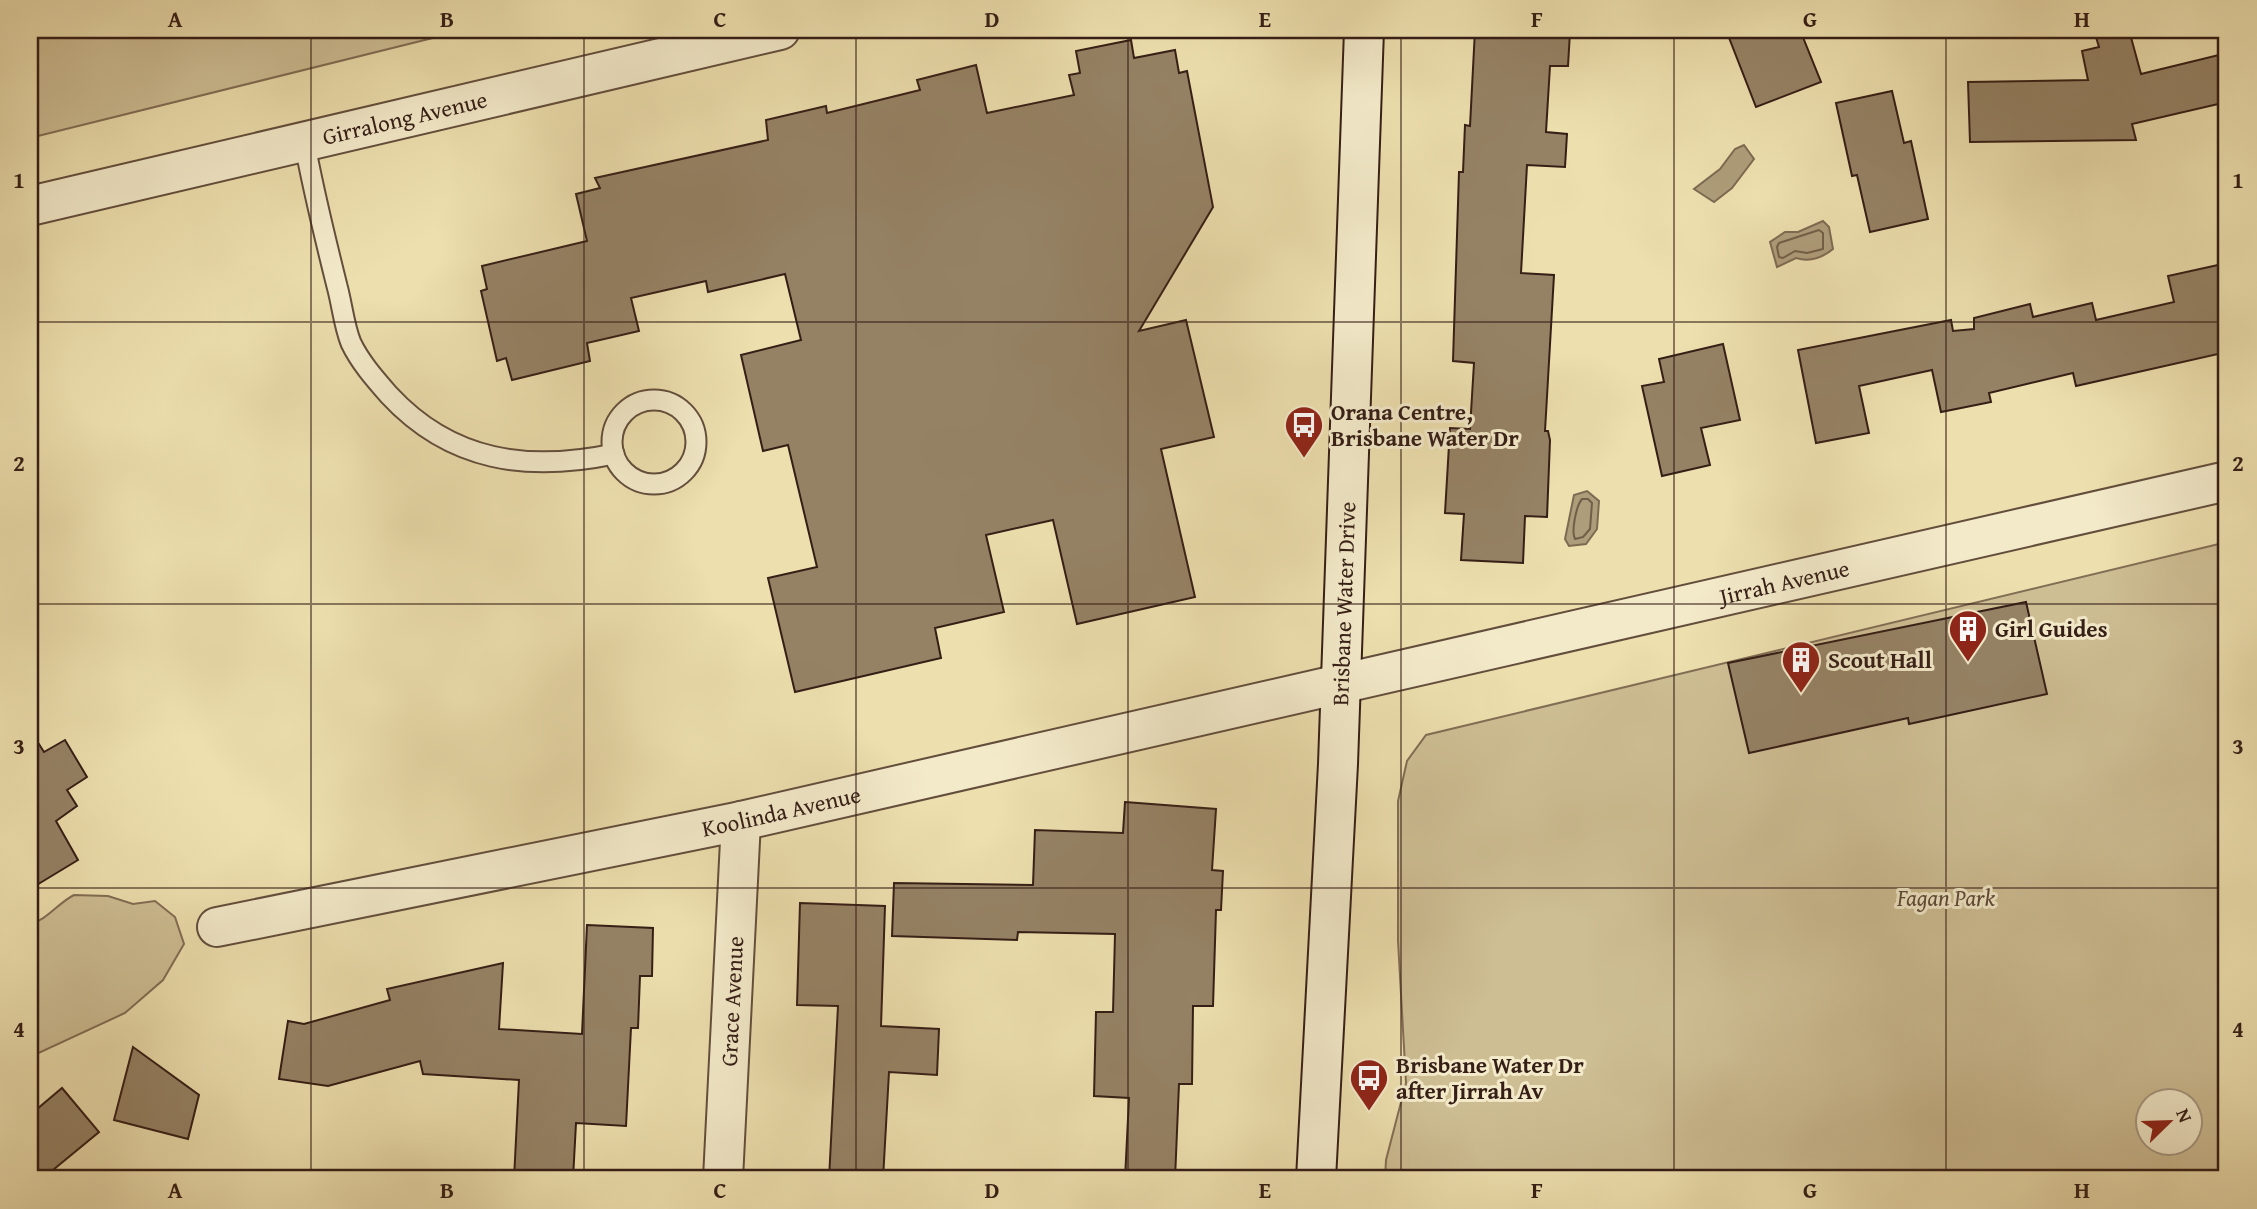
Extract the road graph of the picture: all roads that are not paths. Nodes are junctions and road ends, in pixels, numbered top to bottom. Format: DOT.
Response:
graph roads {
  1 [pos="780,30"];
  2 [pos="1364,30"];
  3 [pos="304,140"];
  4 [pos="30,206"];
  5 [pos="614,454"];
  6 [pos="2227,481"];
  7 [pos="1341,683"];
  8 [pos="741,821"];
  9 [pos="217,927"];
  10 [pos="723,1179"];
  11 [pos="1316,1179"];
  1 -- 3 [label="street, Girralong Avenue"];
  2 -- 7 [label="street, Brisbane Water Drive"];
  3 -- 4 [label="street, Girralong Avenue"];
  3 -- 5 [label="lane"];
  5 -- 5 [label="lane"];
  6 -- 7 [label="street, Jirrah Avenue"];
  7 -- 8 [label="street, Koolinda Avenue"];
  7 -- 11 [label="street, Brisbane Water Drive"];
  8 -- 9 [label="street, Koolinda Avenue"];
  8 -- 10 [label="street, Grace Avenue"];
}
